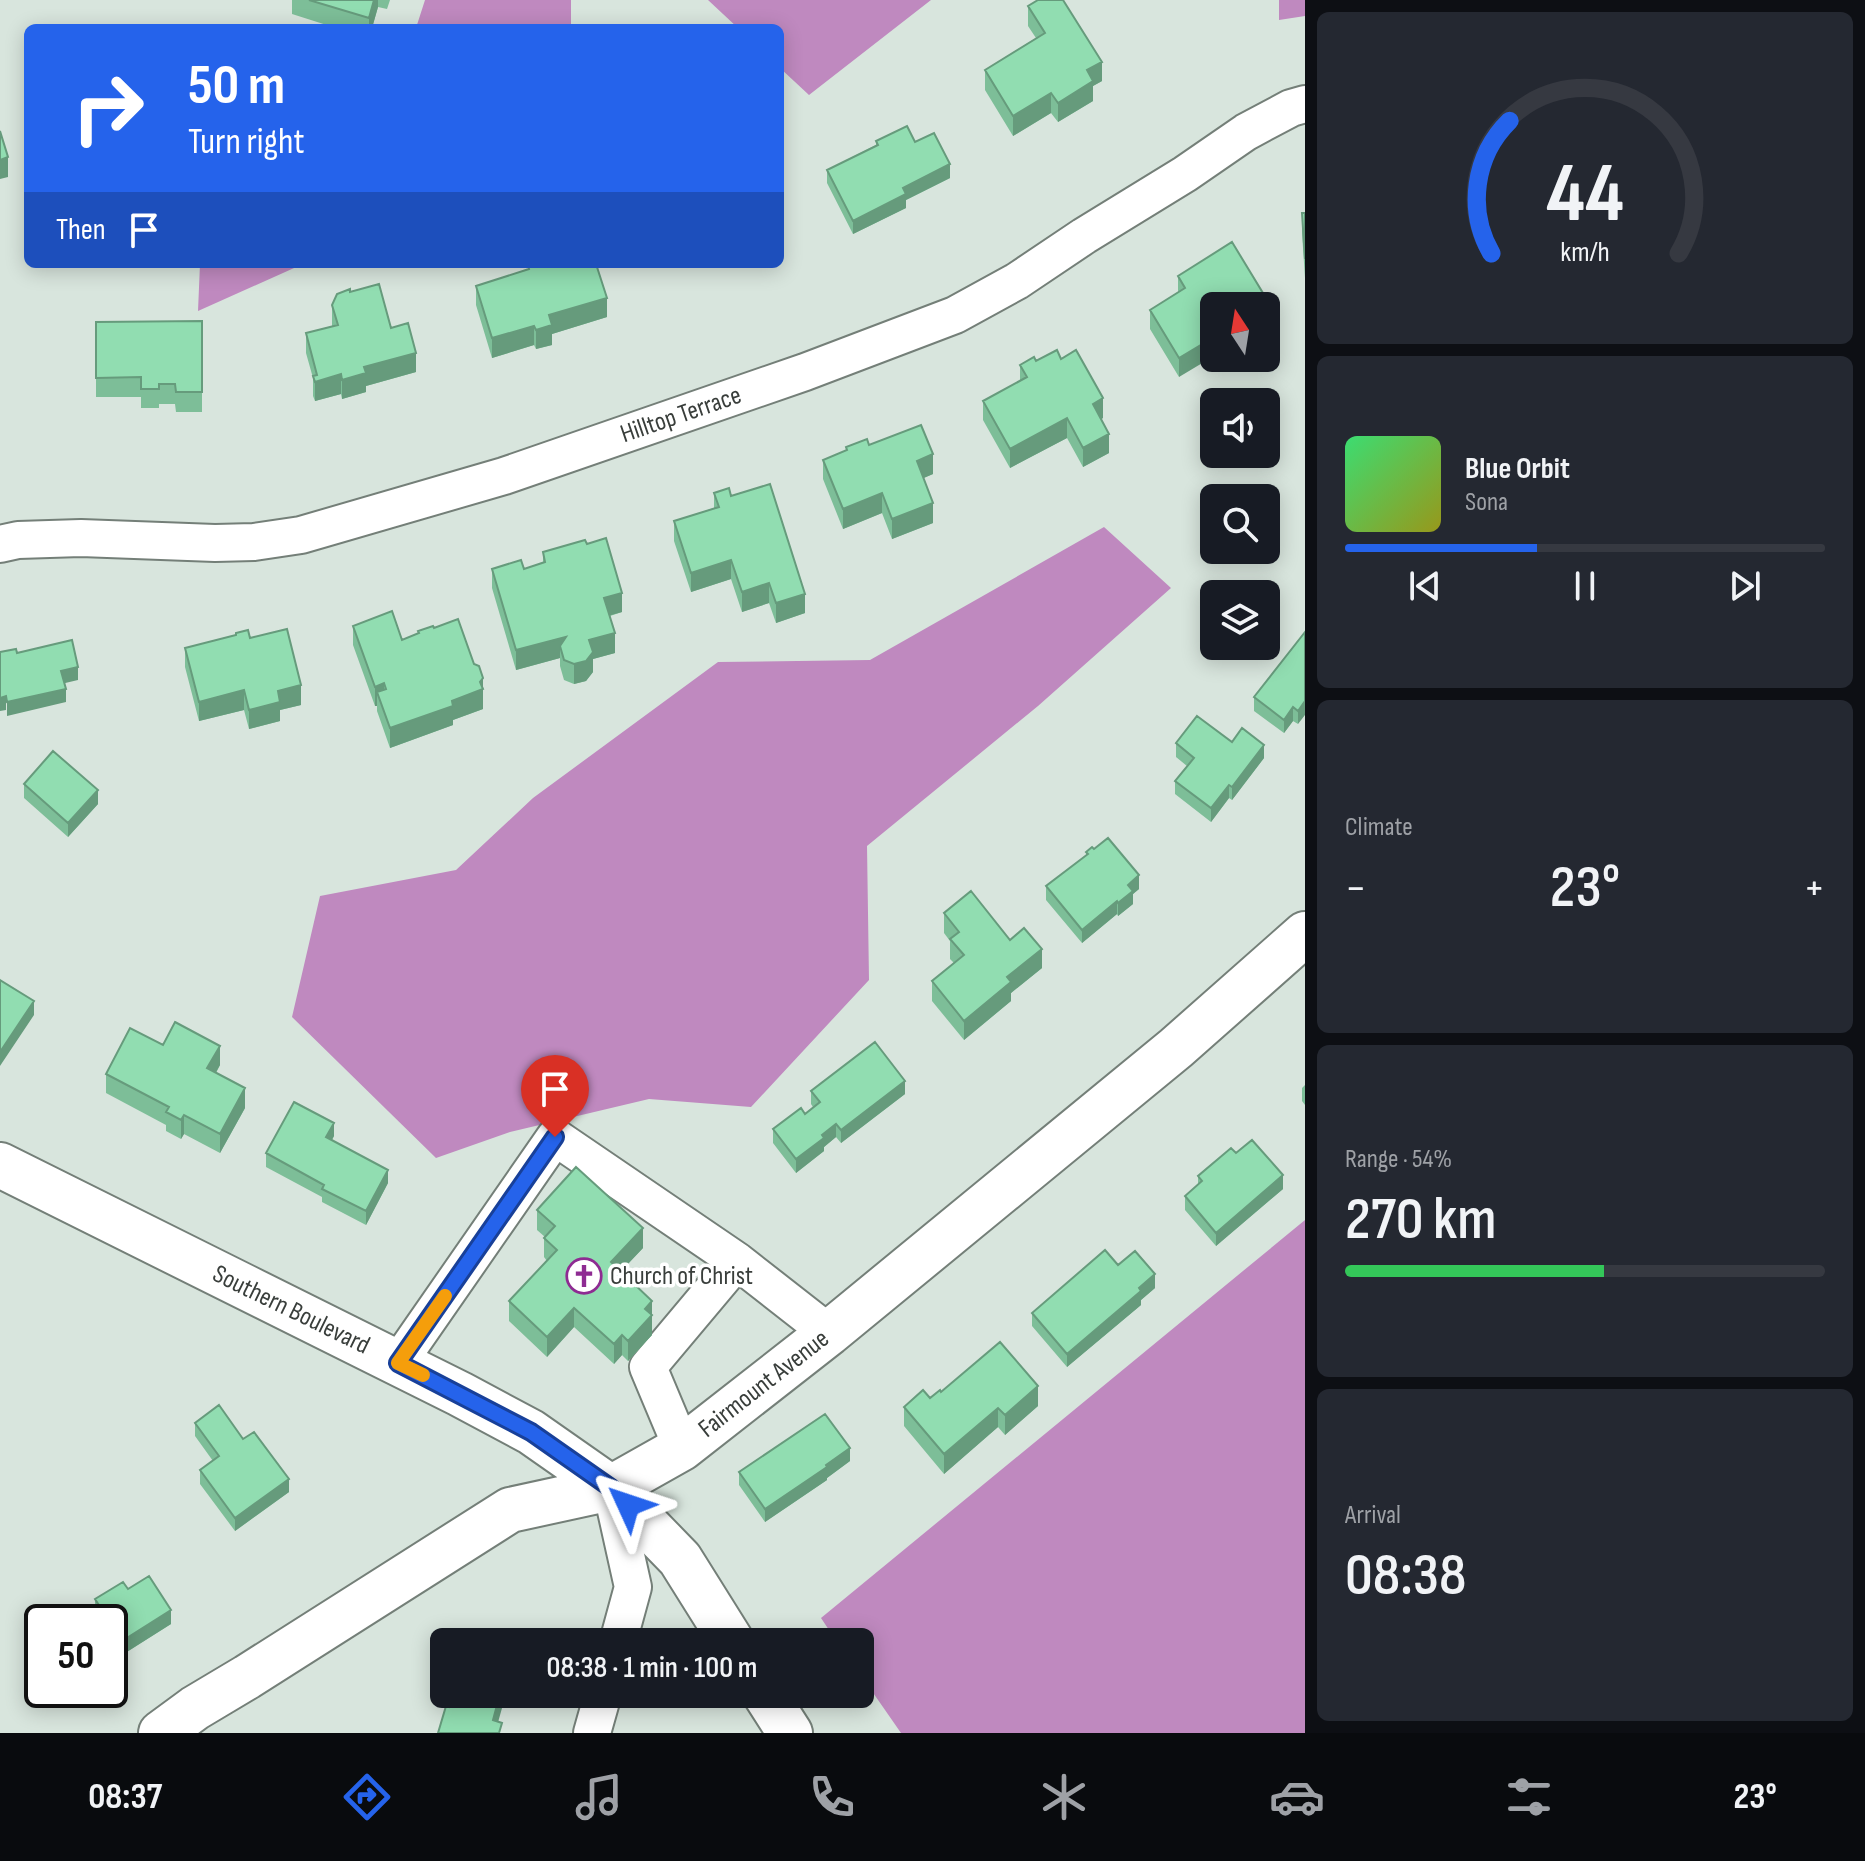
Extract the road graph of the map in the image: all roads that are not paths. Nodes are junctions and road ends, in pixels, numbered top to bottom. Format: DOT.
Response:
graph roads {
  1 [pos="1305,104"];
  2 [pos="0,544"];
  3 [pos="1305,934"];
  4 [pos="0,1165"];
  5 [pos="737,1261"];
  6 [pos="829,1333"];
  7 [pos="398,1363"];
  8 [pos="682,1448"];
  9 [pos="611,1488"];
  10 [pos="622,1628"];
  11 [pos="723,1628"];
  12 [pos="599,1708"];
  13 [pos="774,1708"];
  14 [pos="161,1733"];
  15 [pos="592,1733"];
  16 [pos="790,1733"];
  1 -- 2 [label="street, Hilltop Terrace"];
  3 -- 6 [label="main road, Fairmount Avenue"];
  4 -- 7 [label="main road, Southern Boulevard"];
  5 -- 6 [label="street"];
  5 -- 7 [label="street"];
  5 -- 8 [label="street"];
  6 -- 8 [label="main road, Fairmount Avenue"];
  7 -- 9 [label="main road, Southern Boulevard"];
  8 -- 9 [label="main road, Fairmount Avenue"];
  9 -- 10 [label="street"];
  9 -- 11 [label="main road, Southern Boulevard"];
  9 -- 14 [label="main road, Fairmount Avenue"];
  12 -- 15 [label="street"];
  13 -- 16 [label="main road"];
}
